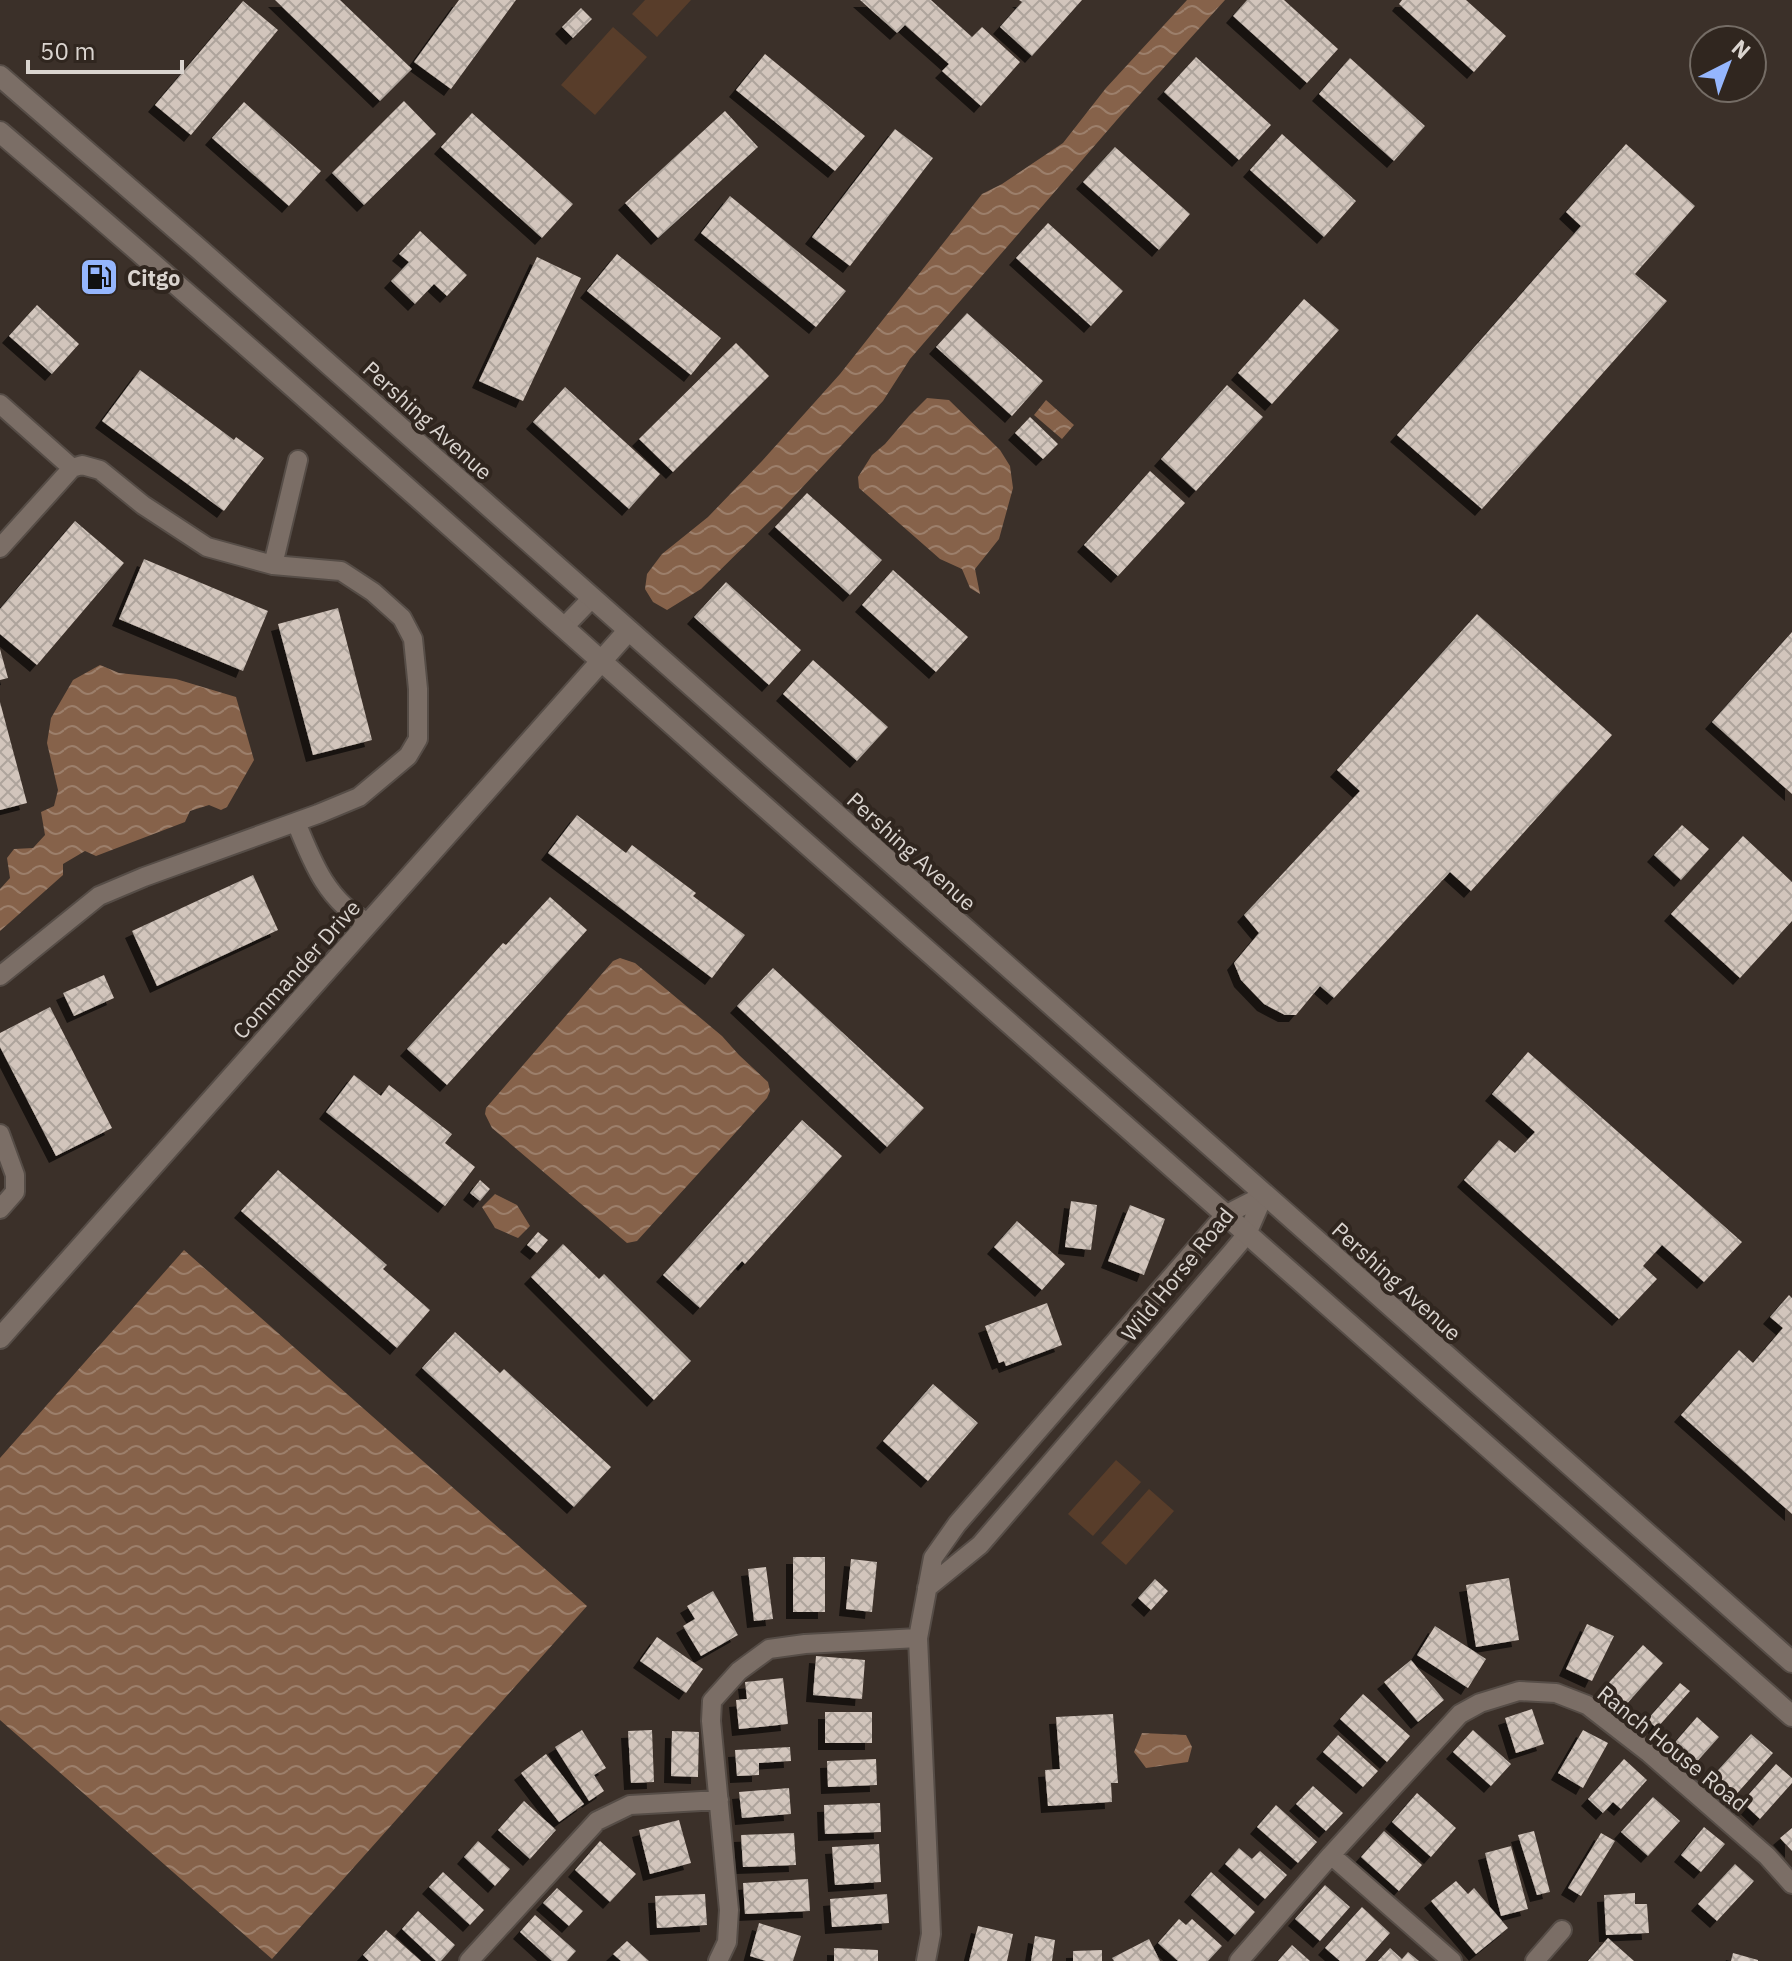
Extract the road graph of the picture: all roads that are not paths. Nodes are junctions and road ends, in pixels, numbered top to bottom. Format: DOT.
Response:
graph roads {
  1 [pos="0,76"];
  2 [pos="0,132"];
  3 [pos="0,404"];
  4 [pos="298,460"];
  5 [pos="72,468"];
  6 [pos="0,548"];
  7 [pos="273,565"];
  8 [pos="592,598"];
  9 [pos="564,627"];
  10 [pos="628,631"];
  11 [pos="601,661"];
  12 [pos="296,822"];
  13 [pos="369,923"];
  14 [pos="0,976"];
  15 [pos="0,1134"];
  16 [pos="1264,1195"];
  17 [pos="0,1209"];
  18 [pos="1225,1215"];
  19 [pos="1247,1234"];
  20 [pos="0,1338"];
  21 [pos="927,1588"];
  22 [pos="918,1638"];
  23 [pos="1792,1662"];
  24 [pos="1792,1716"];
  25 [pos="719,1800"];
  26 [pos="1331,1855"];
  27 [pos="1792,1884"];
  28 [pos="1562,1930"];
  29 [pos="469,1961"];
  30 [pos="718,1961"];
  31 [pos="926,1961"];
  32 [pos="1239,1961"];
  33 [pos="1452,1961"];
  34 [pos="1535,1961"];
  1 -- 8 [label="street, Pershing Avenue"];
  2 -- 9 [label="street"];
  3 -- 5 [label="street"];
  4 -- 7 [label="street"];
  5 -- 6 [label="street"];
  5 -- 7 [label="street"];
  7 -- 12 [label="street"];
  8 -- 9 [label="street"];
  8 -- 10 [label="street, Pershing Avenue"];
  9 -- 11 [label="street"];
  10 -- 11 [label="street, Commander Drive"];
  10 -- 16 [label="street, Pershing Avenue"];
  11 -- 13 [label="street, Commander Drive"];
  11 -- 18 [label="street"];
  12 -- 13 [label="street"];
  12 -- 14 [label="street"];
  13 -- 20 [label="street, Commander Drive"];
  15 -- 17 [label="street"];
  16 -- 18 [label="street, Wild Horse Road"];
  16 -- 19 [label="street, Wild Horse Road"];
  16 -- 23 [label="street, Pershing Avenue"];
  18 -- 19 [label="street"];
  18 -- 21 [label="street, Wild Horse Road"];
  19 -- 21 [label="street, Wild Horse Road"];
  19 -- 24 [label="street"];
  21 -- 22 [label="street, Wild Horse Road"];
  22 -- 25 [label="street"];
  22 -- 31 [label="street, Wild Horse Road"];
  25 -- 29 [label="street"];
  25 -- 30 [label="street"];
  26 -- 27 [label="street, Ranch House Road"];
  26 -- 32 [label="street, Ranch House Road"];
  26 -- 33 [label="street"];
  28 -- 34 [label="street"];
}
